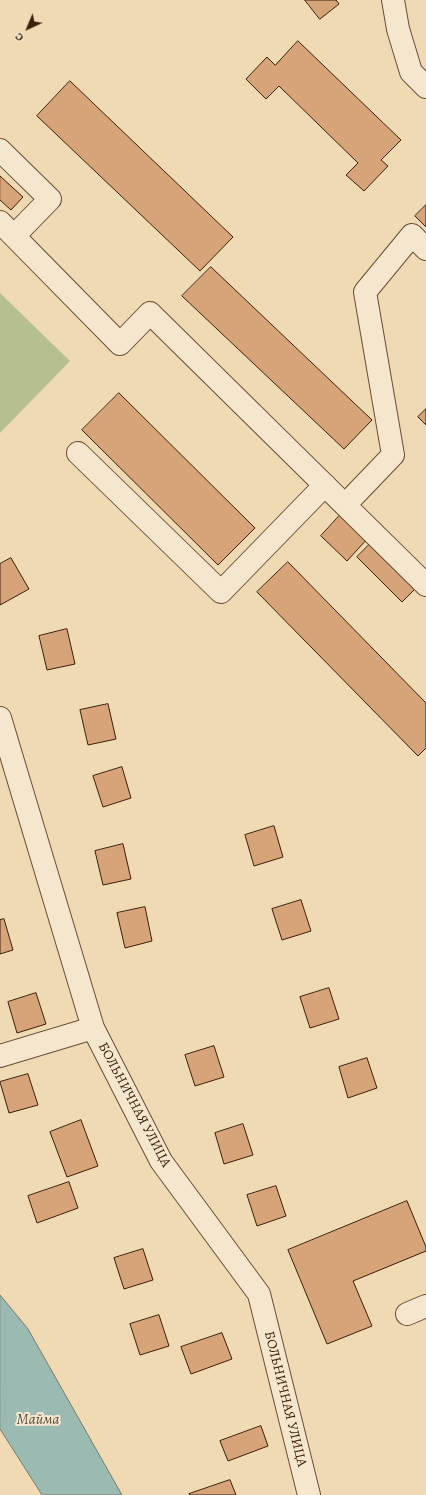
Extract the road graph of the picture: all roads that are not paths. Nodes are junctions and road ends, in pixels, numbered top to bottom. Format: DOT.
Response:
graph roads {
  1 [pos="394,0"];
  2 [pos="426,87"];
  3 [pos="0,150"];
  4 [pos="7,229"];
  5 [pos="426,249"];
  6 [pos="78,453"];
  7 [pos="325,485"];
  8 [pos="345,505"];
  9 [pos="426,585"];
  10 [pos="0,718"];
  11 [pos="93,1028"];
  12 [pos="0,1056"];
  13 [pos="308,1495"];
  1 -- 2 [label="street"];
  3 -- 4 [label="street"];
  4 -- 7 [label="street"];
  5 -- 8 [label="street"];
  6 -- 7 [label="street"];
  7 -- 8 [label="street"];
  8 -- 9 [label="street"];
  10 -- 11 [label="street, БОЛЬНИЧНАЯ УЛИЦА"];
  11 -- 12 [label="street"];
  11 -- 13 [label="street, БОЛЬНИЧНАЯ УЛИЦА"];
}
